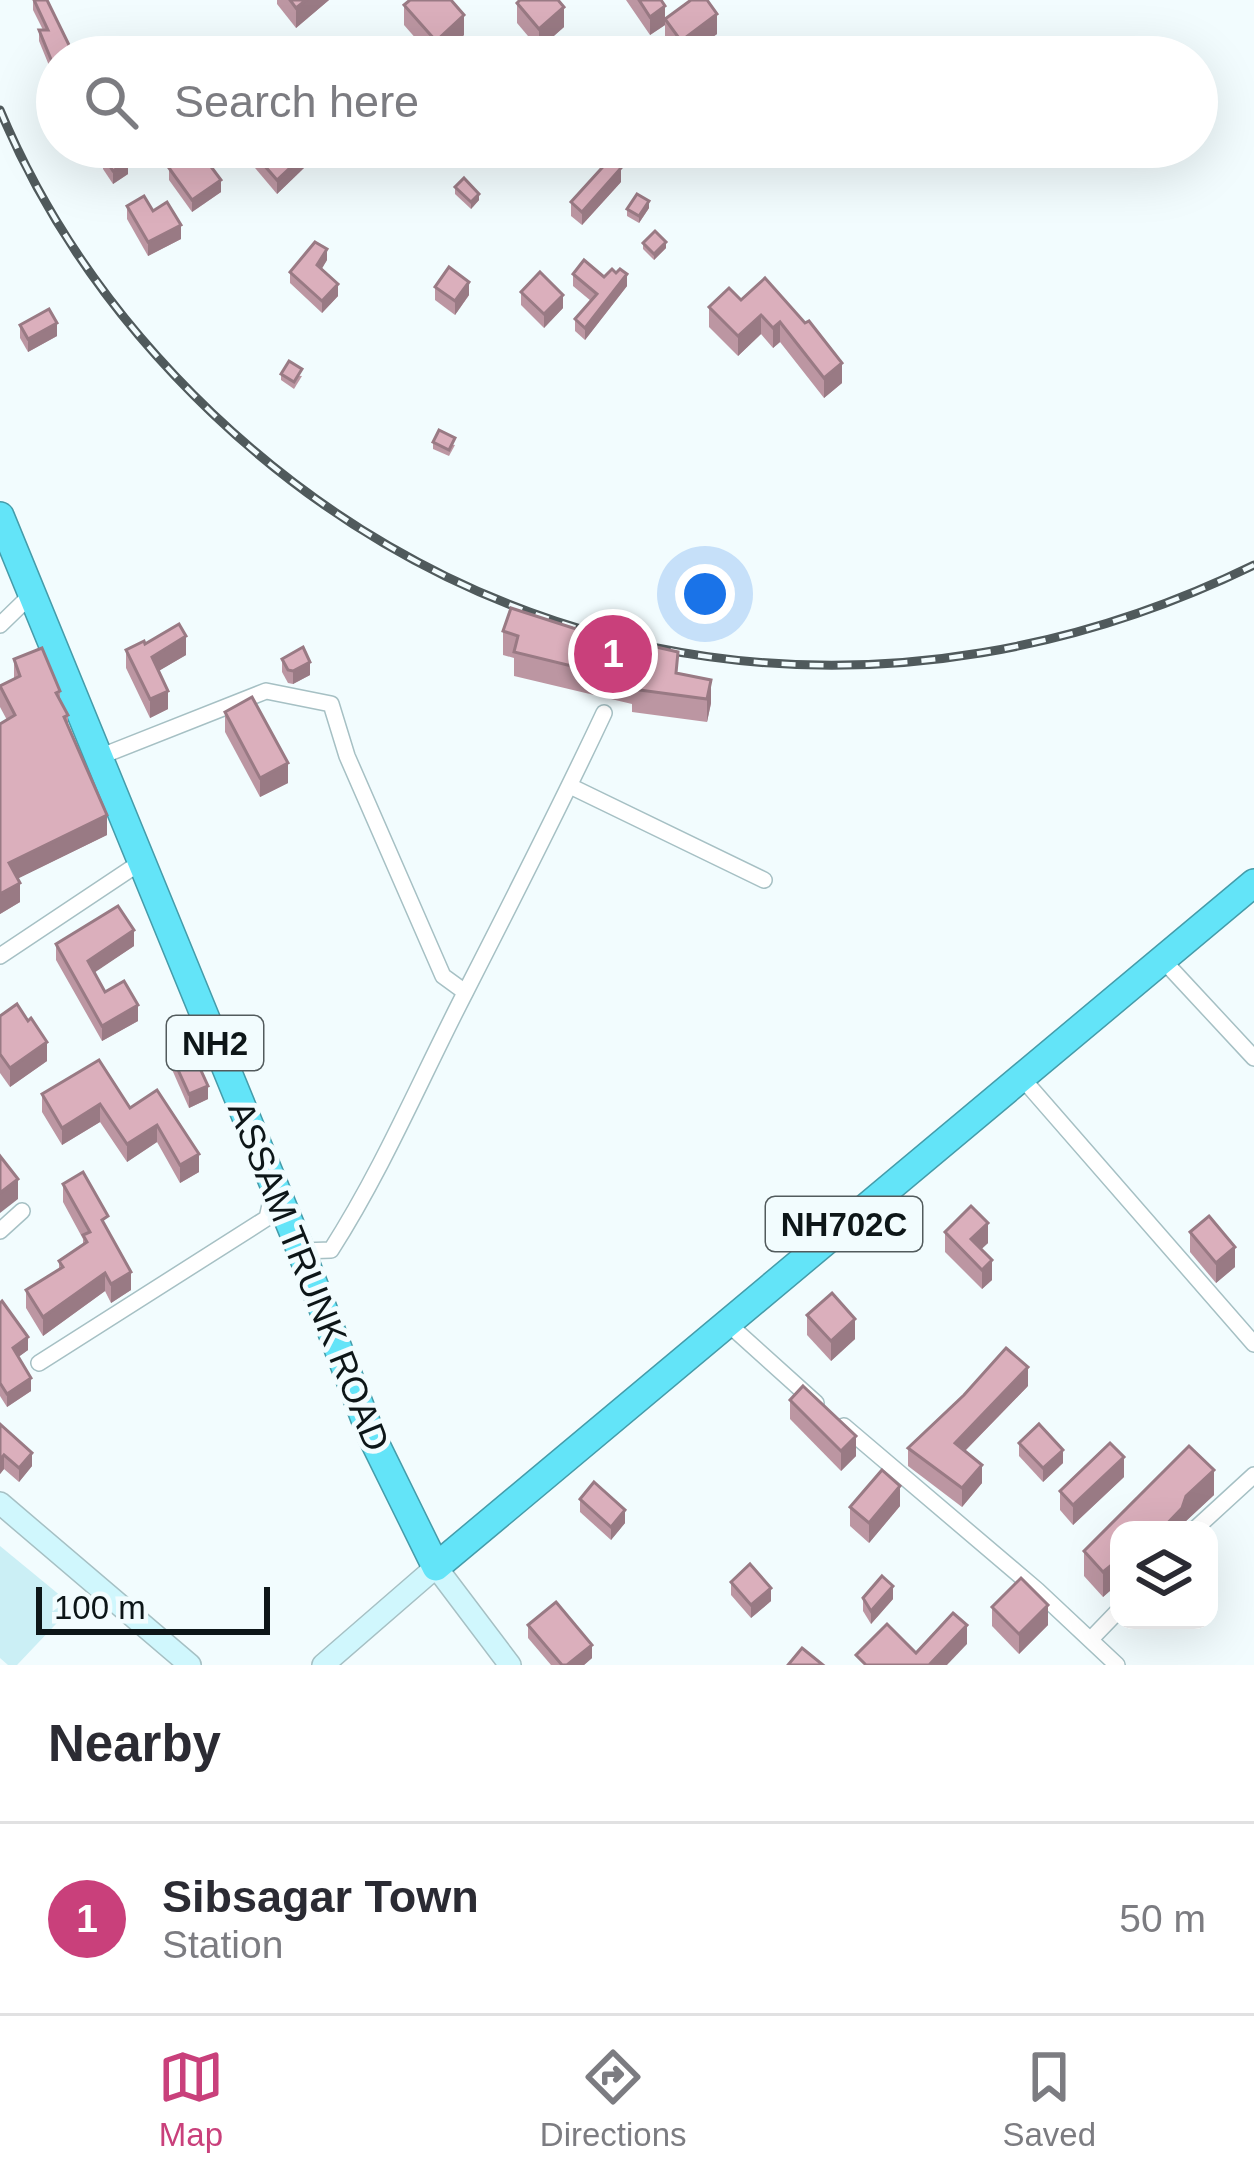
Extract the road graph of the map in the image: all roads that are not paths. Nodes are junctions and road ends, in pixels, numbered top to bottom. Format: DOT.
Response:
graph roads {
  1 [pos="0,516"];
  2 [pos="33,593"];
  3 [pos="0,625"];
  4 [pos="604,713"];
  5 [pos="99,758"];
  6 [pos="570,786"];
  7 [pos="142,862"];
  8 [pos="764,880"];
  9 [pos="1254,883"];
  10 [pos="0,956"];
  11 [pos="1162,959"];
  12 [pos="465,992"];
  13 [pos="1254,1058"];
  14 [pos="1022,1078"];
  15 [pos="274,1189"];
  16 [pos="22,1210"];
  17 [pos="0,1232"];
  18 [pos="302,1251"];
  19 [pos="725,1322"];
  20 [pos="1254,1344"];
  21 [pos="39,1363"];
  22 [pos="1254,1475"];
  23 [pos="0,1503"];
  24 [pos="1204,1521"];
  25 [pos="436,1567"];
  26 [pos="1110,1619"];
  27 [pos="1091,1639"];
  28 [pos="190,1665"];
  29 [pos="323,1665"];
  30 [pos="510,1665"];
  31 [pos="1117,1665"];
  1 -- 2 [label="highway, ASSAM TRUNK ROAD / NH2"];
  2 -- 3 [label="street"];
  2 -- 5 [label="highway, ASSAM TRUNK ROAD / NH2"];
  4 -- 6 [label="street"];
  5 -- 7 [label="highway, ASSAM TRUNK ROAD / NH2"];
  5 -- 12 [label="street"];
  6 -- 8 [label="street"];
  6 -- 12 [label="street"];
  7 -- 10 [label="street"];
  7 -- 15 [label="highway, ASSAM TRUNK ROAD / NH2"];
  9 -- 11 [label="highway, NH702C"];
  11 -- 13 [label="street"];
  11 -- 14 [label="highway, NH702C"];
  12 -- 18 [label="street"];
  14 -- 19 [label="highway, NH702C"];
  14 -- 20 [label="street"];
  15 -- 18 [label="highway, ASSAM TRUNK ROAD / NH2"];
  15 -- 21 [label="street"];
  16 -- 17 [label="street"];
  18 -- 25 [label="highway, ASSAM TRUNK ROAD / NH2"];
  19 -- 25 [label="highway, NH702C"];
  19 -- 27 [label="street"];
  22 -- 24 [label="street"];
  23 -- 28 [label="main road"];
  25 -- 29 [label="main road"];
  25 -- 30 [label="main road"];
  26 -- 27 [label="street"];
  27 -- 31 [label="street"];
}
